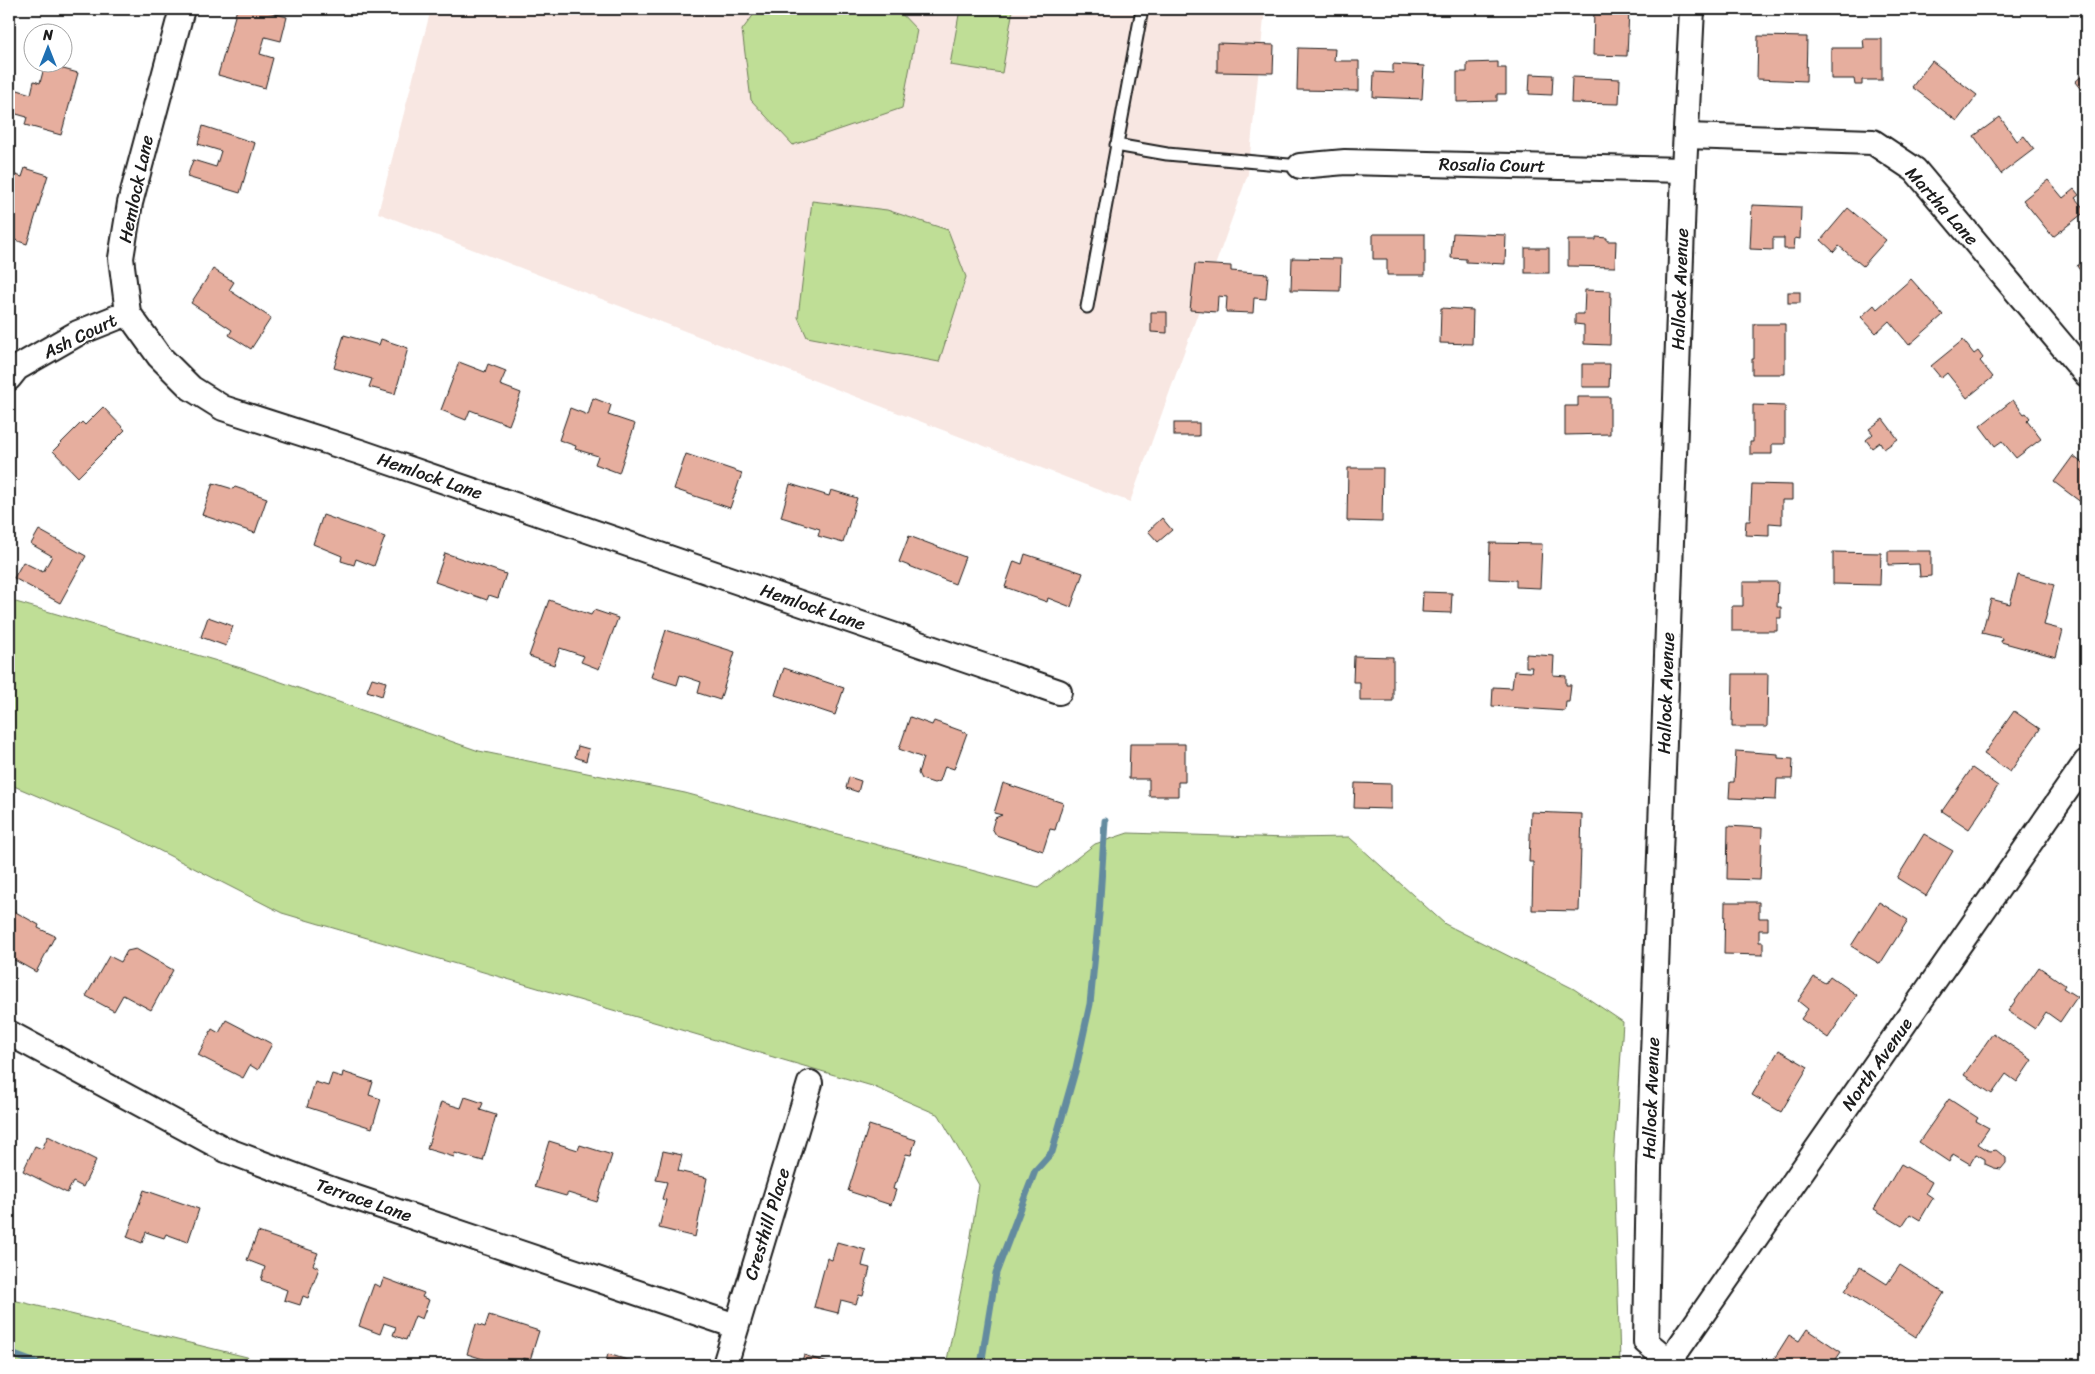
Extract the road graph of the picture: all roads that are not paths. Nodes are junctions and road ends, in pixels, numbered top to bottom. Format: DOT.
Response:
graph roads {
  1 [pos="182,9"];
  2 [pos="1142,9"];
  3 [pos="1692,9"];
  4 [pos="1686,136"];
  5 [pos="1116,145"];
  6 [pos="1300,166"];
  7 [pos="1684,170"];
  8 [pos="1087,307"];
  9 [pos="128,313"];
  10 [pos="2086,374"];
  11 [pos="9,378"];
  12 [pos="1059,692"];
  13 [pos="2086,762"];
  14 [pos="9,1033"];
  15 [pos="810,1083"];
  16 [pos="736,1326"];
  17 [pos="1670,1364"];
  18 [pos="725,1365"];
  1 -- 9 [label="street, Hemlock Lane"];
  2 -- 5 [label="lane"];
  3 -- 4 [label="street, Hallock Avenue"];
  4 -- 7 [label="street, Hallock Avenue"];
  4 -- 10 [label="street, Martha Lane"];
  5 -- 6 [label="lane"];
  5 -- 8 [label="lane"];
  6 -- 7 [label="street, Rosalia Court"];
  7 -- 17 [label="street, Hallock Avenue"];
  9 -- 11 [label="street, Ash Court"];
  9 -- 12 [label="street, Hemlock Lane"];
  13 -- 17 [label="street, North Avenue"];
  14 -- 16 [label="street, Terrace Lane"];
  15 -- 16 [label="street, Cresthill Place"];
  16 -- 18 [label="street, Cresthill Place"];
}
